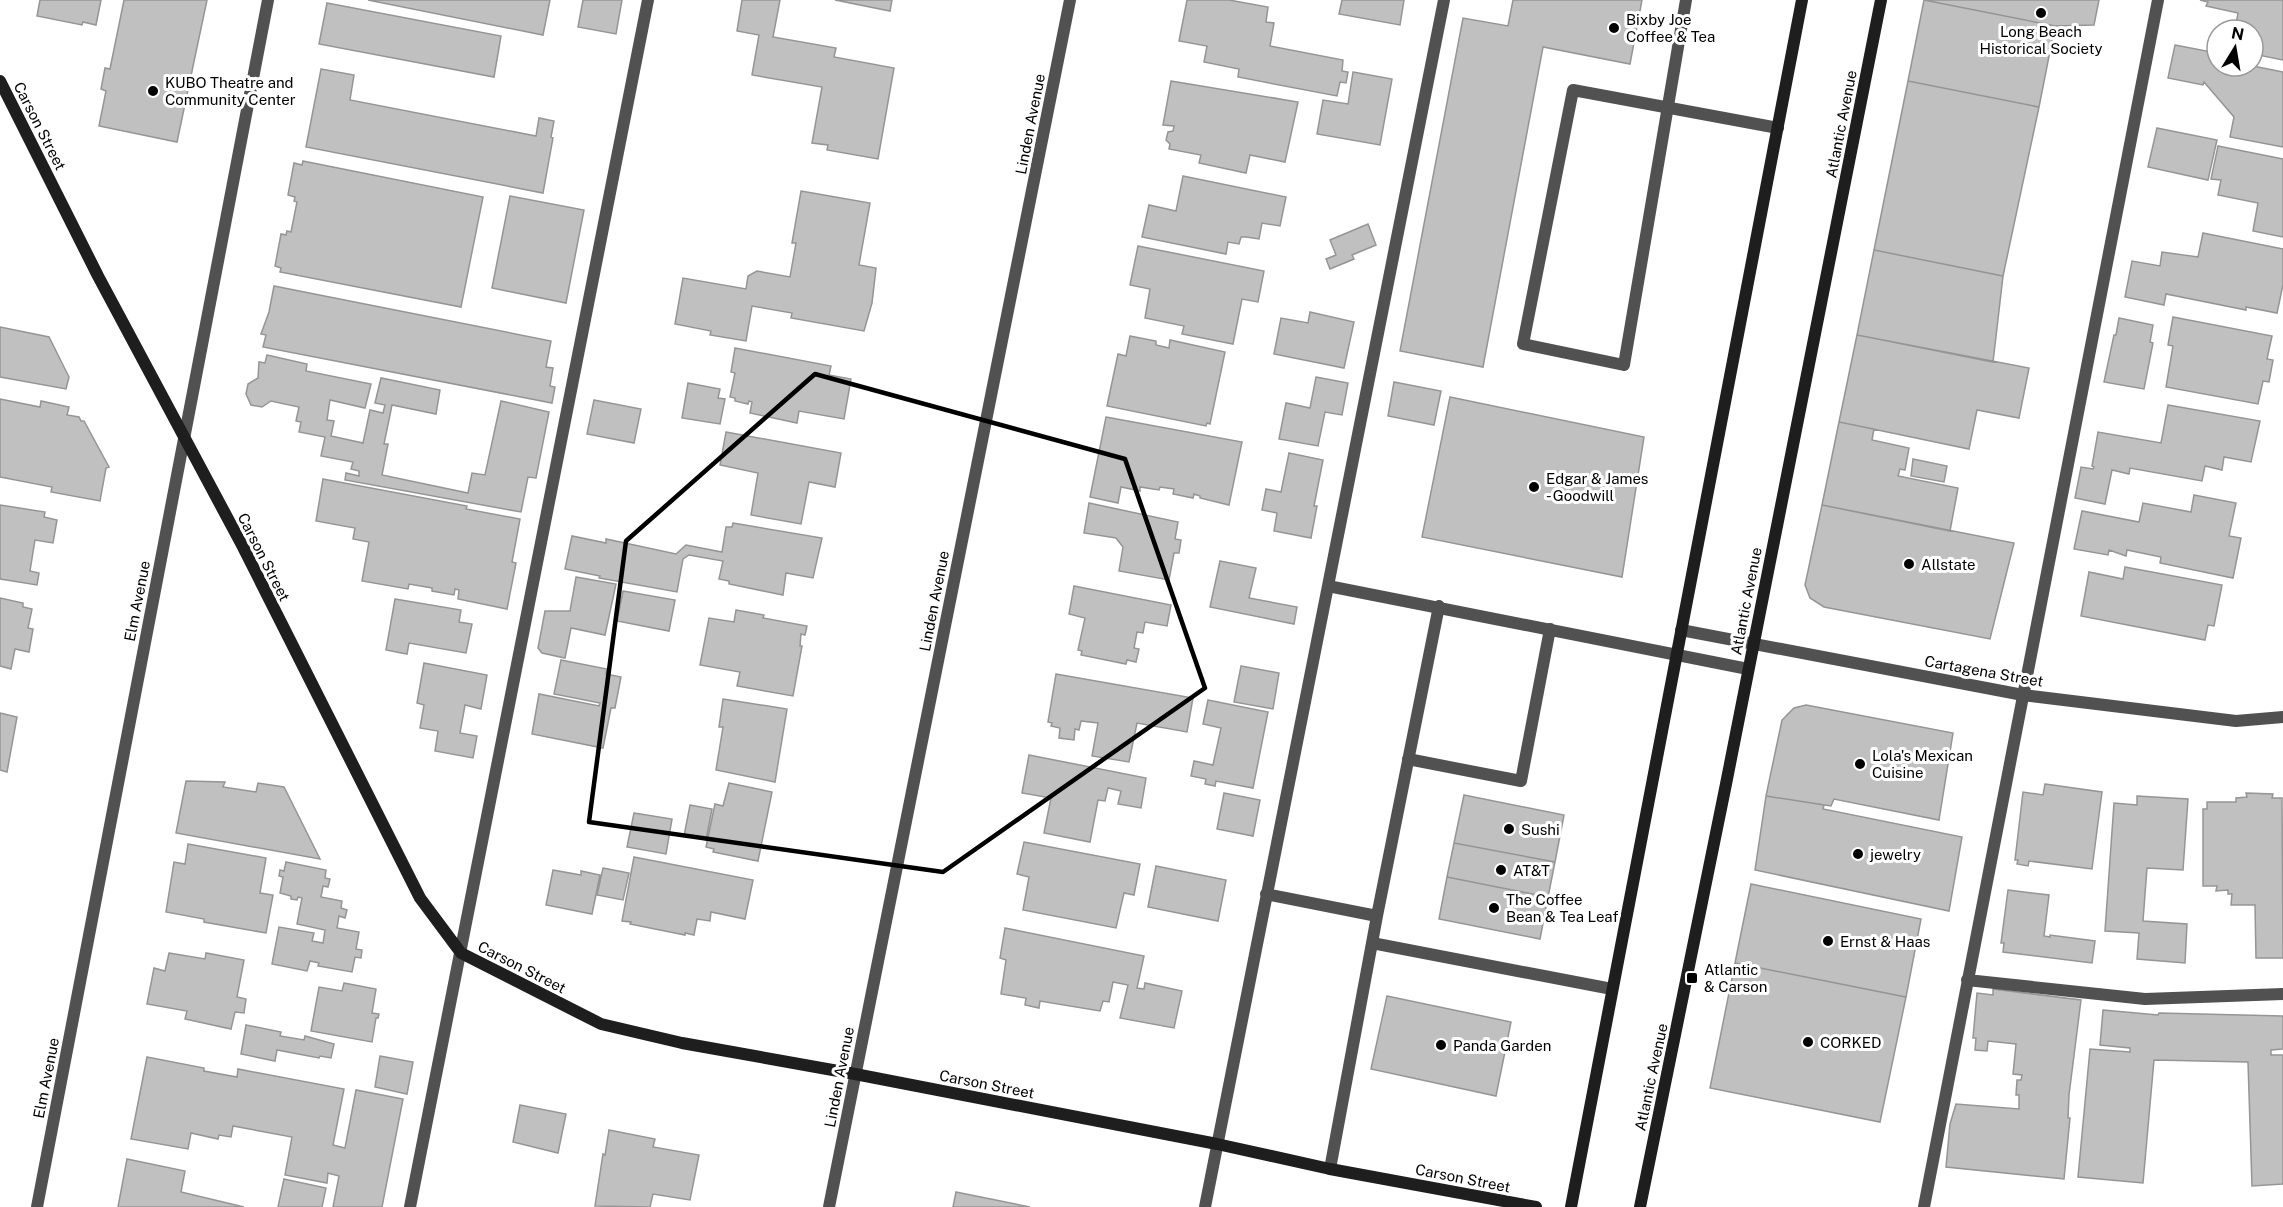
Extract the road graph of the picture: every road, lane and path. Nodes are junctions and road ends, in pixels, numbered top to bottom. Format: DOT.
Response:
graph roads {
  1 [pos="268,0"];
  2 [pos="648,0"];
  3 [pos="1070,0"];
  4 [pos="1444,0"];
  5 [pos="1686,0"];
  6 [pos="1803,0"];
  7 [pos="1881,0"];
  8 [pos="2158,0"];
  9 [pos="0,81"];
  10 [pos="1667,108"];
  11 [pos="1778,128"];
  12 [pos="184,435"];
  13 [pos="1328,586"];
  14 [pos="1439,606"];
  15 [pos="1550,629"];
  16 [pos="1682,630"];
  17 [pos="1753,644"];
  18 [pos="1677,655"];
  19 [pos="1748,669"];
  20 [pos="2023,695"];
  21 [pos="2283,717"];
  22 [pos="1407,759"];
  23 [pos="1266,894"];
  24 [pos="1377,916"];
  25 [pos="1372,944"];
  26 [pos="461,953"];
  27 [pos="1967,980"];
  28 [pos="1612,989"];
  29 [pos="2283,994"];
  30 [pos="855,1074"];
  31 [pos="1217,1144"];
  32 [pos="1330,1169"];
  33 [pos="37,1207"];
  34 [pos="410,1207"];
  35 [pos="829,1207"];
  36 [pos="1205,1207"];
  37 [pos="1536,1207"];
  38 [pos="1571,1207"];
  39 [pos="1640,1207"];
  40 [pos="1924,1207"];
  1 -- 12 [label="street, Elm Avenue"];
  2 -- 26 [label="street"];
  3 -- 30 [label="street, Linden Avenue"];
  4 -- 13 [label="street"];
  5 -- 10 [label="street"];
  6 -- 11 [label="main road"];
  7 -- 17 [label="main road, Atlantic Avenue"];
  8 -- 20 [label="street"];
  9 -- 12 [label="main road, Carson Street"];
  10 -- 10 [label="street"];
  10 -- 11 [label="street"];
  11 -- 16 [label="main road"];
  12 -- 26 [label="main road, Carson Street"];
  12 -- 33 [label="street, Elm Avenue"];
  13 -- 14 [label="street"];
  13 -- 23 [label="street"];
  14 -- 15 [label="street"];
  14 -- 22 [label="street"];
  15 -- 18 [label="street"];
  15 -- 22 [label="street"];
  16 -- 17 [label="street, Cartagena Street"];
  16 -- 18 [label="main road"];
  17 -- 19 [label="main road, Atlantic Avenue"];
  17 -- 20 [label="street, Cartagena Street"];
  18 -- 19 [label="street"];
  18 -- 28 [label="main road"];
  19 -- 39 [label="main road, Atlantic Avenue"];
  20 -- 21 [label="street, Cartagena Street"];
  20 -- 27 [label="street"];
  22 -- 24 [label="street"];
  23 -- 24 [label="street"];
  23 -- 31 [label="street"];
  24 -- 25 [label="street"];
  25 -- 28 [label="street"];
  25 -- 32 [label="street"];
  26 -- 30 [label="main road, Carson Street"];
  26 -- 34 [label="street"];
  27 -- 29 [label="street"];
  27 -- 40 [label="street"];
  28 -- 38 [label="main road"];
  30 -- 31 [label="main road, Carson Street"];
  30 -- 35 [label="street, Linden Avenue"];
  31 -- 32 [label="main road, Carson Street"];
  31 -- 36 [label="street"];
  32 -- 37 [label="main road, Carson Street"];
}
